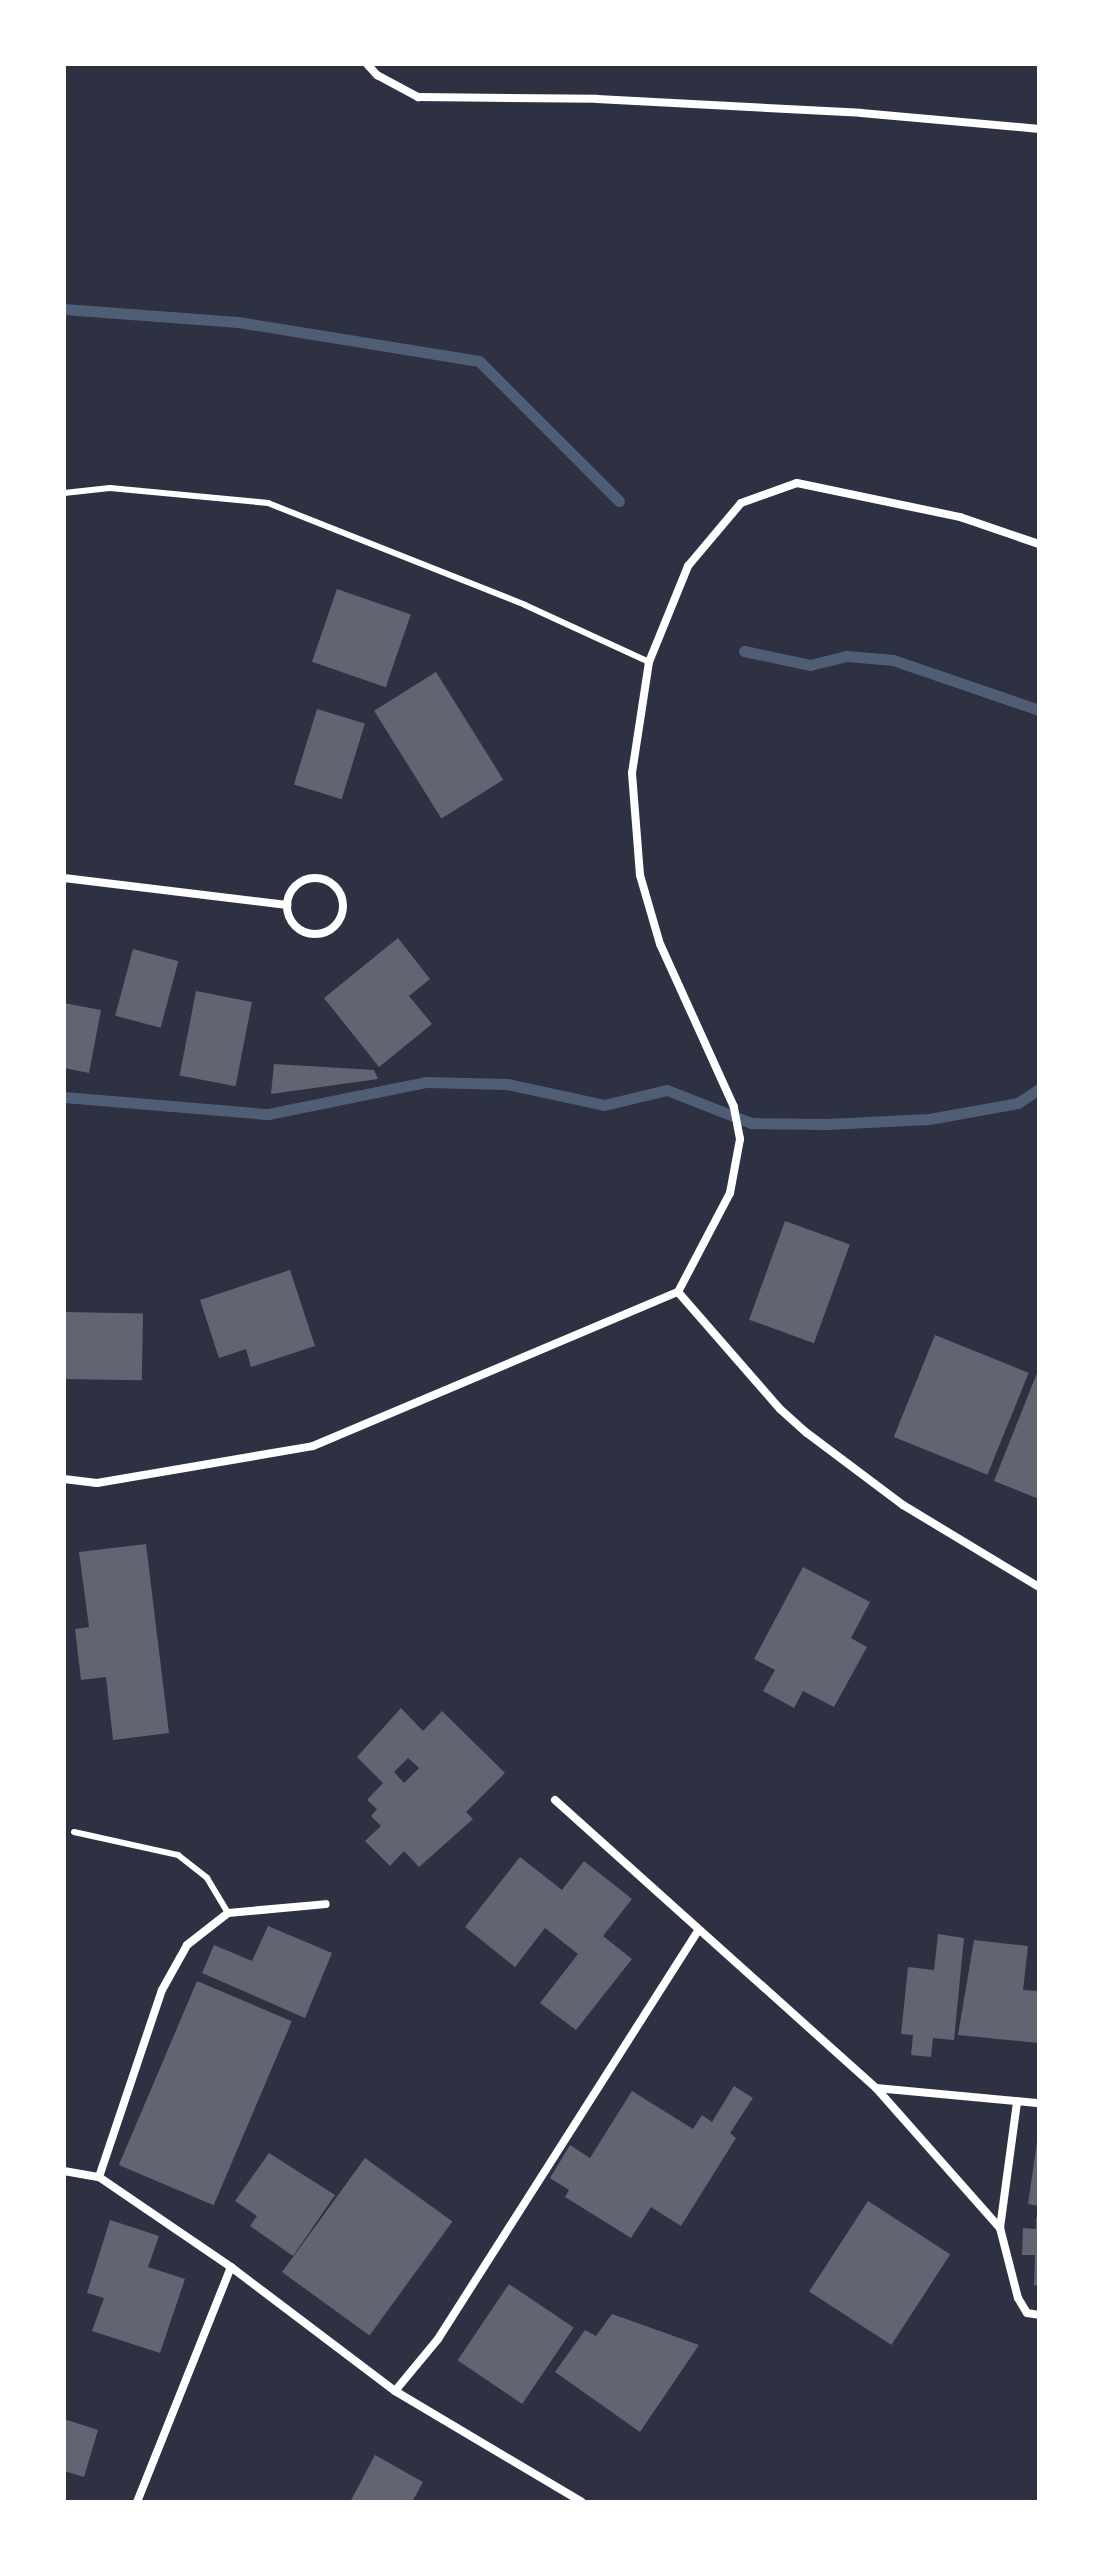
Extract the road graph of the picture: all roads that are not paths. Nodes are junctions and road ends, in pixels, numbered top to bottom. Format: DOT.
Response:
graph roads {
  1 [pos="367,64"];
  2 [pos="1039,129"];
  3 [pos="64,493"];
  4 [pos="1039,544"];
  5 [pos="649,662"];
  6 [pos="64,878"];
  7 [pos="287,905"];
  8 [pos="678,1292"];
  9 [pos="64,1479"];
  10 [pos="1039,1587"];
  11 [pos="555,1800"];
  12 [pos="74,1832"];
  13 [pos="326,1904"];
  14 [pos="228,1913"];
  15 [pos="699,1930"];
  16 [pos="876,2088"];
  17 [pos="1017,2102"];
  18 [pos="1039,2103"];
  19 [pos="64,2171"];
  20 [pos="99,2177"];
  21 [pos="1000,2228"];
  22 [pos="231,2267"];
  23 [pos="1039,2315"];
  24 [pos="395,2391"];
  25 [pos="137,2502"];
  26 [pos="582,2502"];
  1 -- 2 [label="street"];
  3 -- 5 [label="lane"];
  4 -- 5 [label="street"];
  5 -- 8 [label="street"];
  6 -- 7 [label="street"];
  7 -- 7 [label="street"];
  8 -- 9 [label="street"];
  8 -- 10 [label="street"];
  11 -- 15 [label="street"];
  12 -- 14 [label="lane"];
  13 -- 14 [label="street"];
  14 -- 20 [label="street"];
  15 -- 16 [label="street"];
  15 -- 24 [label="street"];
  16 -- 17 [label="street"];
  16 -- 21 [label="street"];
  17 -- 18 [label="street"];
  17 -- 21 [label="street"];
  19 -- 20 [label="street"];
  20 -- 22 [label="street"];
  21 -- 23 [label="street"];
  22 -- 24 [label="street"];
  22 -- 25 [label="street"];
  24 -- 26 [label="street"];
}
